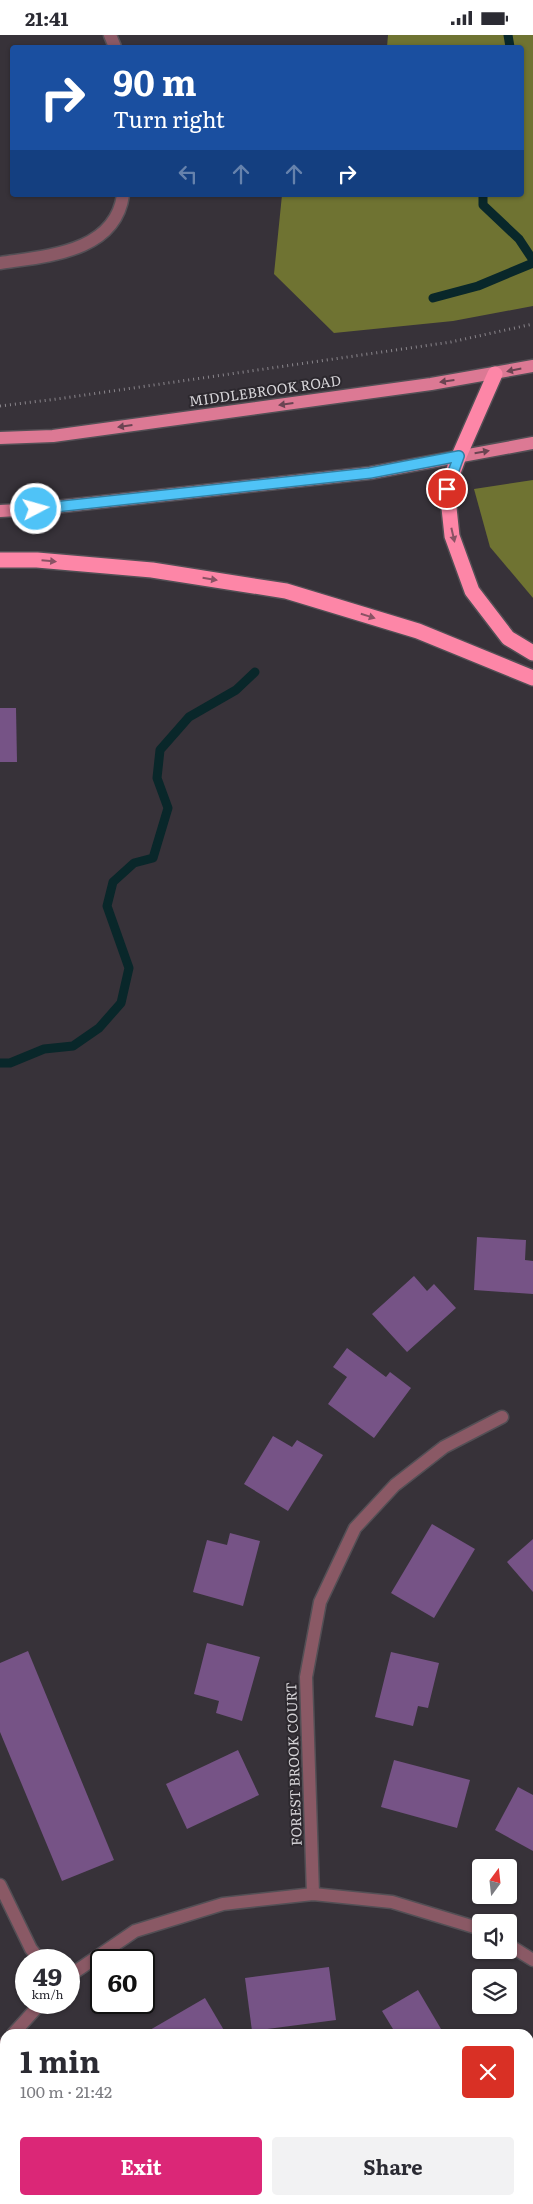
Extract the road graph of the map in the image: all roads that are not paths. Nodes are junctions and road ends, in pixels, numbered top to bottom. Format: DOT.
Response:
graph roads {
  1 [pos="123,197"];
  2 [pos="0,263"];
  3 [pos="533,366"];
  4 [pos="495,374"];
  5 [pos="0,438"];
  6 [pos="533,443"];
  7 [pos="459,456"];
  8 [pos="0,511"];
  9 [pos="0,560"];
  10 [pos="533,653"];
  11 [pos="533,678"];
  12 [pos="502,1417"];
  13 [pos="0,1885"];
  14 [pos="313,1895"];
  15 [pos="472,1926"];
  16 [pos="31,1949"];
  17 [pos="517,1950"];
  18 [pos="533,1960"];
  19 [pos="80,1968"];
  20 [pos="31,2014"];
  21 [pos="18,2029"];
  1 -- 2 [label="street"];
  3 -- 4 [label="main road, MIDDLEBROOK ROAD, one-way"];
  4 -- 5 [label="main road, MIDDLEBROOK ROAD, one-way"];
  4 -- 7 [label="highway"];
  7 -- 6 [label="main road, one-way"];
  7 -- 8 [label="main road"];
  7 -- 10 [label="highway, one-way"];
  9 -- 11 [label="highway, one-way"];
  12 -- 14 [label="street, FOREST BROOK COURT"];
  13 -- 16 [label="street"];
  14 -- 15 [label="street"];
  14 -- 19 [label="street"];
  17 -- 18 [label="street"];
  20 -- 21 [label="street"];
}
